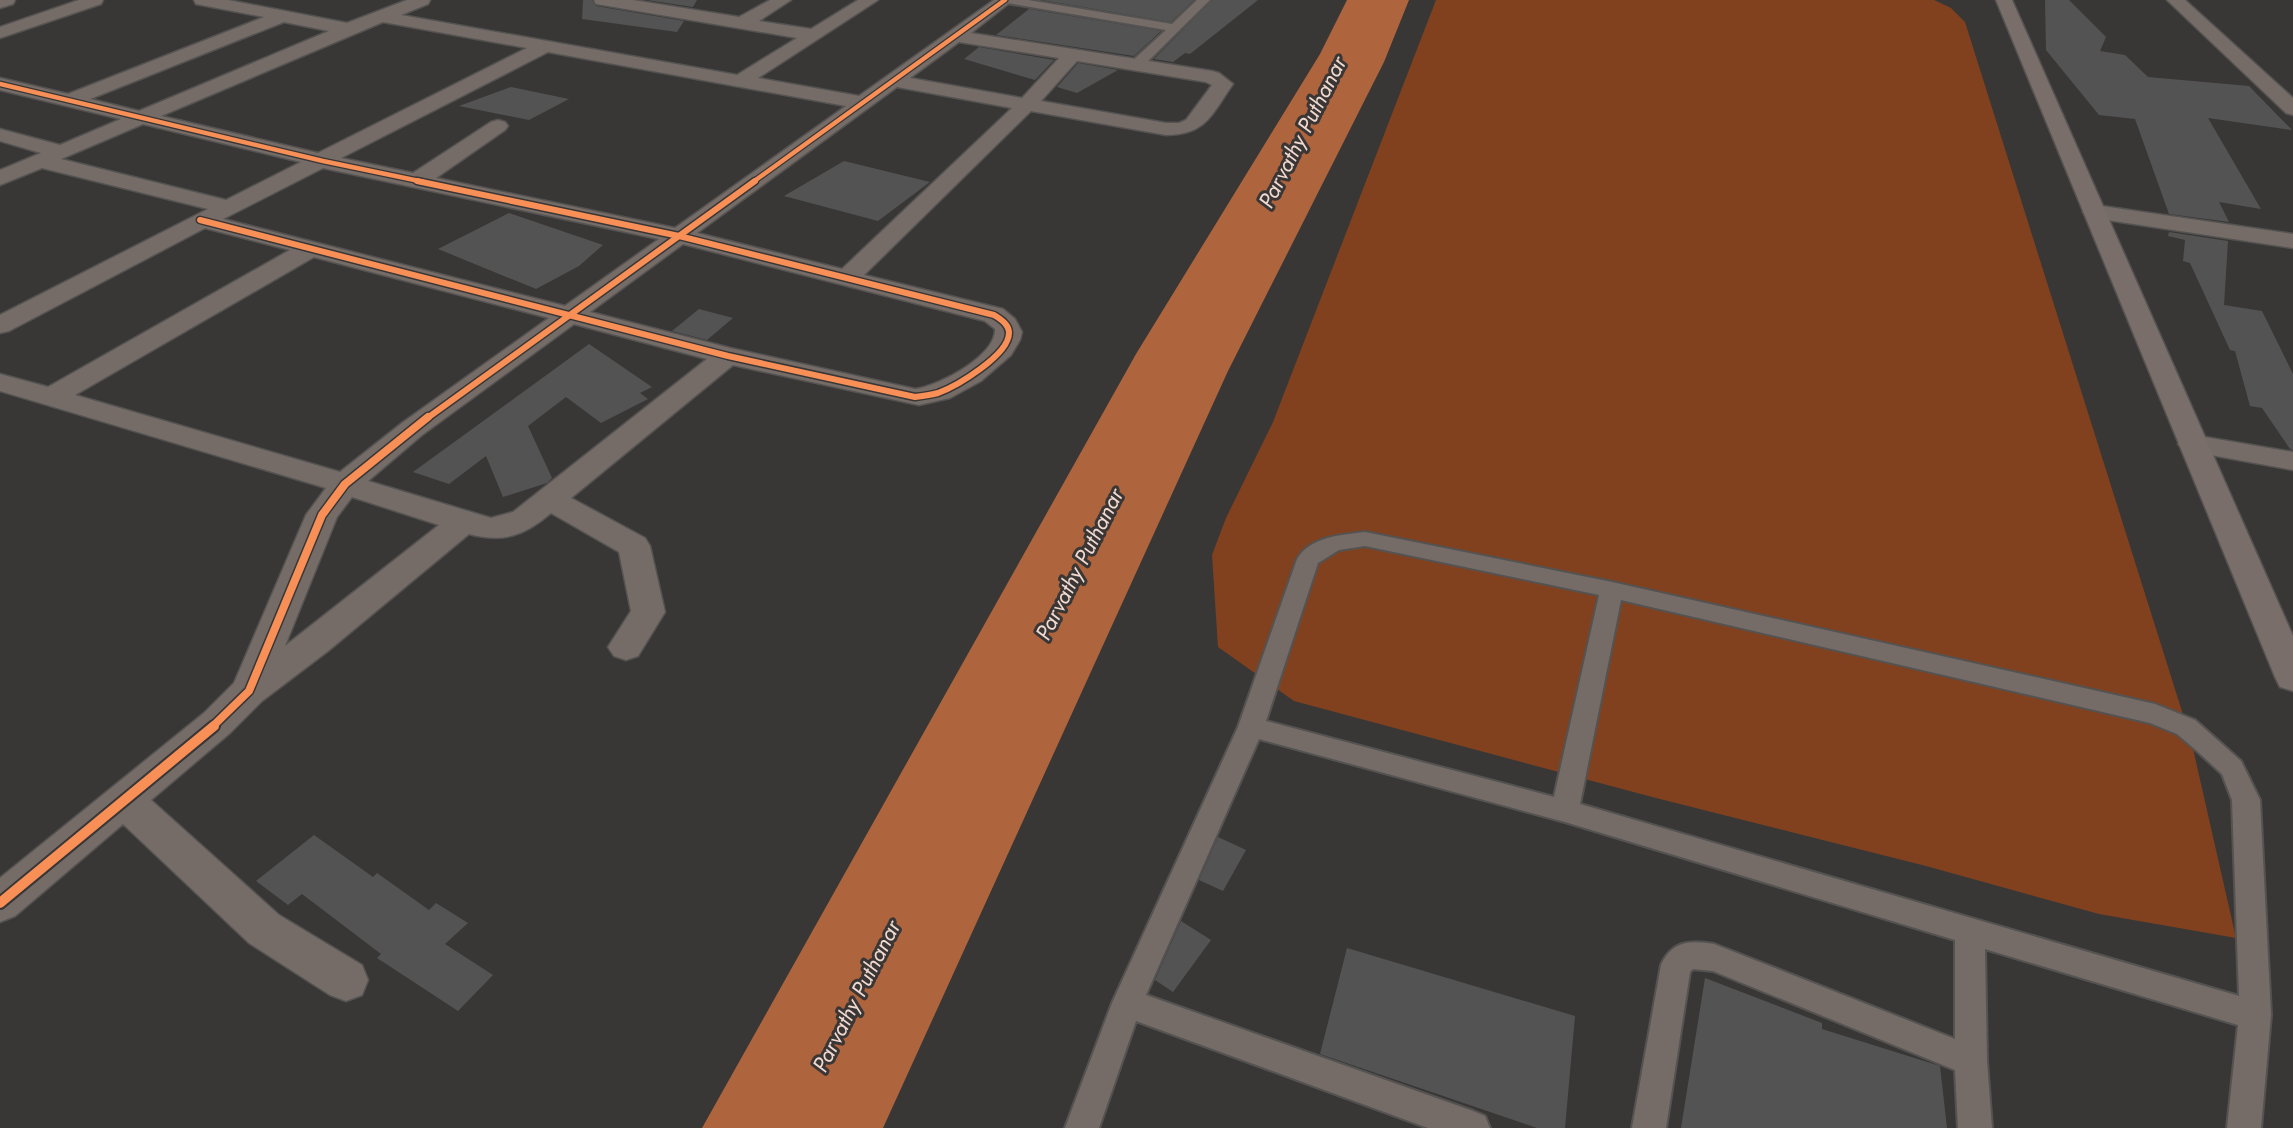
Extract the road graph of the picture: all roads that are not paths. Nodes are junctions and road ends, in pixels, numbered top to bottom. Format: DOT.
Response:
graph roads {
  1 [pos="7,0"];
  2 [pos="95,0"];
  3 [pos="201,0"];
  4 [pos="422,0"];
  5 [pos="602,0"];
  6 [pos="783,0"];
  7 [pos="870,0"];
  8 [pos="1006,0"];
  9 [pos="1204,0"];
  10 [pos="2004,0"];
  11 [pos="2175,0"];
  12 [pos="0,3"];
  13 [pos="283,16"];
  14 [pos="382,17"];
  15 [pos="742,22"];
  16 [pos="1175,28"];
  17 [pos="348,29"];
  18 [pos="0,33"];
  19 [pos="814,35"];
  20 [pos="957,36"];
  21 [pos="546,46"];
  22 [pos="1072,55"];
  23 [pos="1136,65"];
  24 [pos="742,80"];
  25 [pos="894,81"];
  26 [pos="0,84"];
  27 [pos="71,100"];
  28 [pos="863,103"];
  29 [pos="1026,105"];
  30 [pos="2293,109"];
  31 [pos="145,117"];
  32 [pos="498,126"];
  33 [pos="0,135"];
  34 [pos="63,152"];
  35 [pos="41,161"];
  36 [pos="323,161"];
  37 [pos="0,178"];
  38 [pos="417,181"];
  39 [pos="228,207"];
  40 [pos="2095,212"];
  41 [pos="200,220"];
  42 [pos="679,236"];
  43 [pos="2293,241"];
  44 [pos="310,249"];
  45 [pos="848,277"];
  46 [pos="569,315"];
  47 [pos="0,324"];
  48 [pos="728,356"];
  49 [pos="0,382"];
  50 [pos="50,398"];
  51 [pos="2193,444"];
  52 [pos="2293,461"];
  53 [pos="345,484"];
  54 [pos="549,500"];
  55 [pos="463,522"];
  56 [pos="1612,590"];
  57 [pos="626,647"];
  58 [pos="2291,669"];
  59 [pos="249,691"];
  60 [pos="1251,727"];
  61 [pos="124,800"];
  62 [pos="1565,810"];
  63 [pos="0,903"];
  64 [pos="1970,932"];
  65 [pos="346,980"];
  66 [pos="1126,1004"];
  67 [pos="2255,1015"];
  68 [pos="1971,1061"];
  69 [pos="1456,1125"];
  70 [pos="1082,1128"];
  71 [pos="1649,1128"];
  72 [pos="1975,1128"];
  73 [pos="2244,1128"];
  1 -- 12 [label="street"];
  2 -- 18 [label="street"];
  3 -- 13 [label="street"];
  4 -- 14 [label="street"];
  5 -- 15 [label="street"];
  6 -- 15 [label="street"];
  7 -- 19 [label="street"];
  8 -- 16 [label="lane"];
  8 -- 20 [label="street"];
  9 -- 16 [label="lane"];
  10 -- 40 [label="main road"];
  11 -- 30 [label="street"];
  13 -- 17 [label="street"];
  13 -- 27 [label="street"];
  14 -- 17 [label="street"];
  14 -- 21 [label="street"];
  15 -- 19 [label="street"];
  16 -- 23 [label="lane"];
  17 -- 31 [label="street"];
  19 -- 24 [label="street"];
  20 -- 22 [label="street"];
  20 -- 25 [label="street"];
  21 -- 24 [label="street"];
  21 -- 36 [label="street"];
  22 -- 23 [label="street"];
  22 -- 29 [label="street"];
  23 -- 29 [label="street"];
  24 -- 28 [label="street"];
  25 -- 28 [label="street"];
  25 -- 29 [label="street"];
  26 -- 27 [label="street"];
  27 -- 31 [label="street"];
  28 -- 42 [label="street"];
  29 -- 45 [label="street"];
  31 -- 34 [label="street"];
  31 -- 36 [label="street"];
  32 -- 38 [label="street"];
  33 -- 34 [label="street"];
  34 -- 35 [label="street"];
  35 -- 37 [label="street"];
  35 -- 39 [label="street"];
  36 -- 38 [label="street"];
  36 -- 39 [label="street"];
  38 -- 42 [label="street"];
  39 -- 41 [label="street"];
  40 -- 43 [label="street"];
  40 -- 51 [label="main road"];
  41 -- 44 [label="street"];
  41 -- 47 [label="street"];
  42 -- 45 [label="street"];
  42 -- 46 [label="street"];
  44 -- 46 [label="street"];
  44 -- 50 [label="street"];
  45 -- 48 [label="street"];
  46 -- 48 [label="street"];
  46 -- 53 [label="street"];
  48 -- 54 [label="street"];
  49 -- 50 [label="street"];
  50 -- 53 [label="street"];
  51 -- 52 [label="street"];
  51 -- 58 [label="main road"];
  53 -- 55 [label="street"];
  53 -- 59 [label="street"];
  54 -- 55 [label="street"];
  54 -- 57 [label="street"];
  55 -- 59 [label="street"];
  56 -- 60 [label="lane"];
  56 -- 62 [label="lane"];
  56 -- 67 [label="lane"];
  59 -- 61 [label="street"];
  60 -- 62 [label="lane"];
  60 -- 66 [label="lane"];
  61 -- 63 [label="street"];
  61 -- 65 [label="street"];
  62 -- 64 [label="lane"];
  64 -- 67 [label="lane"];
  64 -- 68 [label="lane"];
  66 -- 69 [label="lane"];
  66 -- 70 [label="lane"];
  67 -- 73 [label="lane"];
  68 -- 71 [label="lane"];
  68 -- 72 [label="lane"];
}
